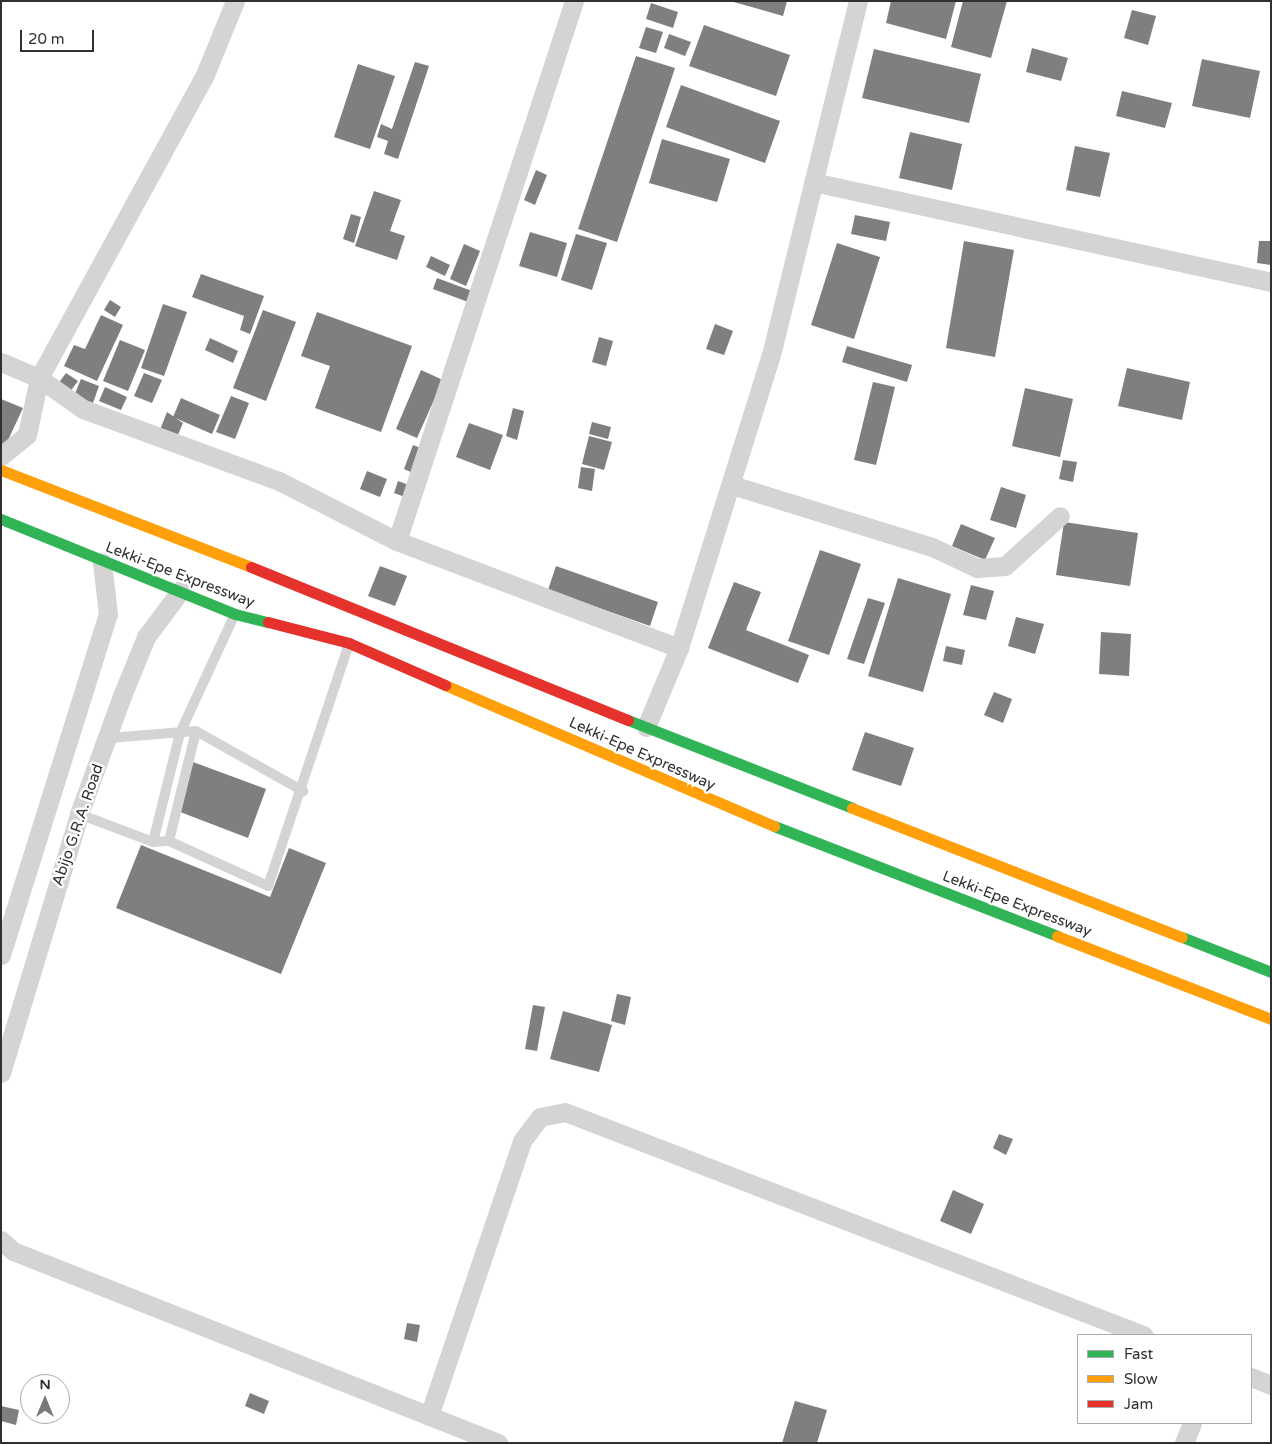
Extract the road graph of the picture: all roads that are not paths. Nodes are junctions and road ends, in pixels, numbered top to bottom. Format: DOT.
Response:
graph roads {
  1 [pos="235,1"];
  2 [pos="574,1"];
  3 [pos="858,1"];
  4 [pos="813,182"];
  5 [pos="1271,282"];
  6 [pos="1,362"];
  7 [pos="39,378"];
  8 [pos="1,456"];
  9 [pos="1,470"];
  10 [pos="732,485"];
  11 [pos="1060,516"];
  12 [pos="1,519"];
  13 [pos="397,541"];
  14 [pos="102,562"];
  15 [pos="181,590"];
  16 [pos="235,614"];
  17 [pos="349,643"];
  18 [pos="679,648"];
  19 [pos="646,727"];
  20 [pos="196,731"];
  21 [pos="180,732"];
  22 [pos="109,738"];
  23 [pos="303,791"];
  24 [pos="79,814"];
  25 [pos="169,841"];
  26 [pos="153,842"];
  27 [pos="1,955"];
  28 [pos="1236,958"];
  29 [pos="1271,972"];
  30 [pos="1230,974"];
  31 [pos="1271,1019"];
  32 [pos="1,1073"];
  33 [pos="5,1248"];
  34 [pos="1140,1334"];
  35 [pos="1252,1377"];
  36 [pos="1271,1385"];
  37 [pos="429,1416"];
  38 [pos="1192,1424"];
  39 [pos="498,1443"];
  40 [pos="1184,1443"];
  1 -- 7 [label="street"];
  2 -- 13 [label="street"];
  3 -- 4 [label="street"];
  4 -- 5 [label="street"];
  4 -- 10 [label="street"];
  6 -- 7 [label="street"];
  7 -- 8 [label="street"];
  7 -- 13 [label="street"];
  9 -- 19 [label="highway, Lekki-Epe Expressway"];
  10 -- 11 [label="street"];
  10 -- 18 [label="street"];
  12 -- 14 [label="highway, Lekki-Epe Expressway"];
  13 -- 18 [label="street"];
  14 -- 15 [label="highway, Lekki-Epe Expressway"];
  14 -- 27 [label="street"];
  15 -- 16 [label="highway, Lekki-Epe Expressway"];
  15 -- 22 [label="street, Abijo G.R.A. Road"];
  16 -- 17 [label="highway, Lekki-Epe Expressway"];
  16 -- 21 [label="lane"];
  17 -- 23 [label="lane"];
  17 -- 31 [label="highway, Lekki-Epe Expressway"];
  18 -- 19 [label="street"];
  19 -- 28 [label="highway, Lekki-Epe Expressway"];
  20 -- 21 [label="lane"];
  20 -- 23 [label="lane"];
  20 -- 25 [label="lane"];
  21 -- 22 [label="lane"];
  21 -- 26 [label="lane"];
  22 -- 24 [label="street, Abijo G.R.A. Road"];
  23 -- 25 [label="lane"];
  24 -- 26 [label="lane"];
  24 -- 32 [label="street, Abijo G.R.A. Road"];
  25 -- 26 [label="lane"];
  28 -- 29 [label="highway, Lekki-Epe Expressway"];
  28 -- 30 [label="highway"];
  33 -- 37 [label="street"];
  34 -- 37 [label="street"];
  35 -- 36 [label="street"];
  37 -- 39 [label="street"];
  38 -- 40 [label="street"];
}
